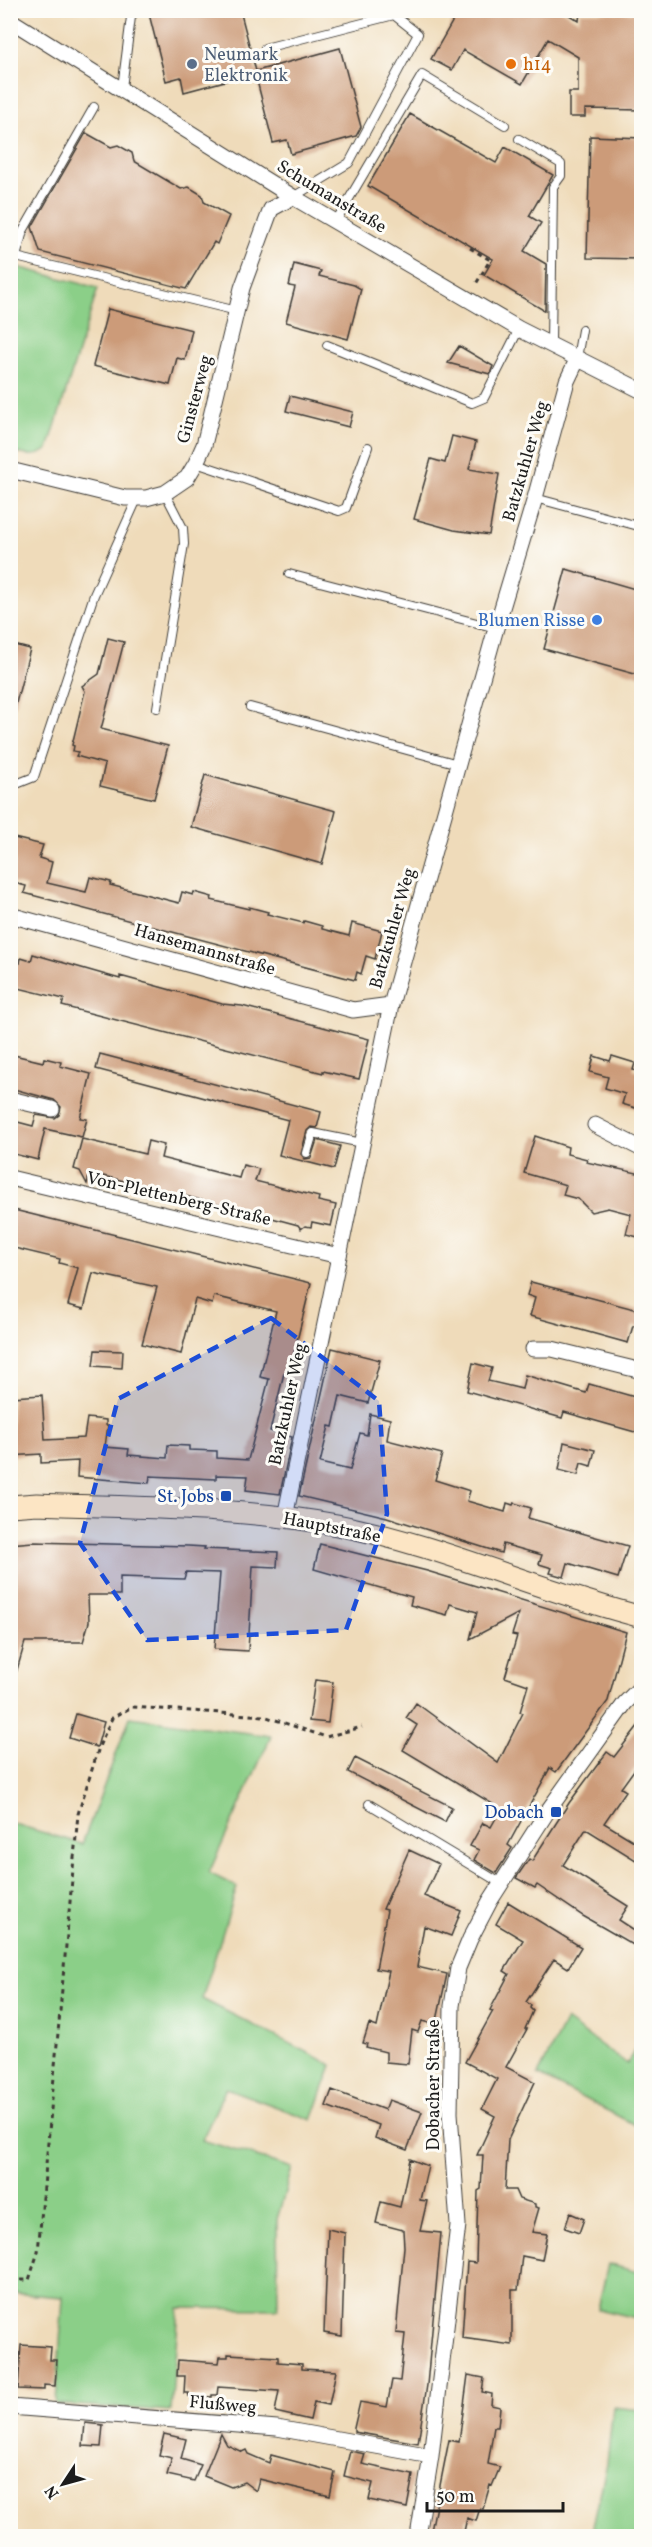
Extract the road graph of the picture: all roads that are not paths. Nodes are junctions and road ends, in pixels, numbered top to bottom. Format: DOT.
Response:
graph roads {
  1 [pos="136,10"];
  2 [pos="393,13"];
  3 [pos="10,20"];
  4 [pos="265,48"];
  5 [pos="122,88"];
  6 [pos="94,107"];
  7 [pos="505,126"];
  8 [pos="519,139"];
  9 [pos="293,196"];
  10 [pos="336,221"];
  11 [pos="237,311"];
  12 [pos="519,329"];
  13 [pos="582,330"];
  14 [pos="327,345"];
  15 [pos="552,346"];
  16 [pos="576,360"];
  17 [pos="642,391"];
  18 [pos="368,447"];
  19 [pos="196,464"];
  20 [pos="10,470"];
  21 [pos="165,493"];
  22 [pos="535,498"];
  23 [pos="137,499"];
  24 [pos="642,527"];
  25 [pos="289,574"];
  26 [pos="496,628"];
  27 [pos="250,707"];
  28 [pos="157,708"];
  29 [pos="458,764"];
  30 [pos="10,782"];
  31 [pos="10,915"];
  32 [pos="391,1005"];
  33 [pos="10,1099"];
  34 [pos="52,1108"];
  35 [pos="595,1125"];
  36 [pos="362,1143"];
  37 [pos="642,1149"];
  38 [pos="307,1153"];
  39 [pos="10,1178"];
  40 [pos="339,1256"];
  41 [pos="533,1349"];
  42 [pos="642,1371"];
  43 [pos="10,1506"];
  44 [pos="285,1517"];
  45 [pos="642,1617"];
  46 [pos="642,1686"];
  47 [pos="369,1804"];
  48 [pos="502,1884"];
  49 [pos="10,2407"];
  50 [pos="431,2456"];
  51 [pos="418,2536"];
  1 -- 5 [label="lane"];
  2 -- 4 [label="lane"];
  2 -- 9 [label="lane"];
  3 -- 5 [label="street, Schumanstraße"];
  5 -- 9 [label="street, Schumanstraße"];
  6 -- 11 [label="lane"];
  7 -- 10 [label="lane"];
  8 -- 15 [label="lane"];
  9 -- 10 [label="street, Schumanstraße"];
  9 -- 11 [label="street, Ginsterweg"];
  10 -- 12 [label="street, Schumanstraße"];
  11 -- 19 [label="street, Ginsterweg"];
  12 -- 14 [label="lane"];
  12 -- 15 [label="street, Schumanstraße"];
  13 -- 16 [label="lane"];
  15 -- 16 [label="street, Schumanstraße"];
  16 -- 17 [label="street, Schumanstraße"];
  16 -- 22 [label="street, Batzkuhler Weg"];
  18 -- 19 [label="lane"];
  19 -- 21 [label="street, Ginsterweg"];
  20 -- 23 [label="street, Ginsterweg"];
  21 -- 23 [label="street, Ginsterweg"];
  21 -- 28 [label="lane"];
  22 -- 24 [label="lane"];
  22 -- 26 [label="street, Batzkuhler Weg"];
  23 -- 30 [label="lane"];
  25 -- 26 [label="lane"];
  26 -- 29 [label="street, Batzkuhler Weg"];
  27 -- 29 [label="lane"];
  29 -- 32 [label="street, Batzkuhler Weg"];
  31 -- 32 [label="street, Hansemannstraße"];
  32 -- 36 [label="street, Batzkuhler Weg"];
  33 -- 34 [label="street"];
  35 -- 37 [label="street"];
  36 -- 38 [label="lane"];
  36 -- 40 [label="street, Batzkuhler Weg"];
  39 -- 40 [label="street, Von-Plettenberg-Straße"];
  40 -- 44 [label="street, Batzkuhler Weg"];
  41 -- 42 [label="street"];
  43 -- 44 [label="main road, Hauptstraße"];
  44 -- 45 [label="main road, Hauptstraße"];
  46 -- 48 [label="street, Dobacher Straße"];
  47 -- 48 [label="lane"];
  48 -- 50 [label="street, Dobacher Straße"];
  49 -- 50 [label="street, Flußweg"];
  50 -- 51 [label="street, Dobacher Straße"];
}
